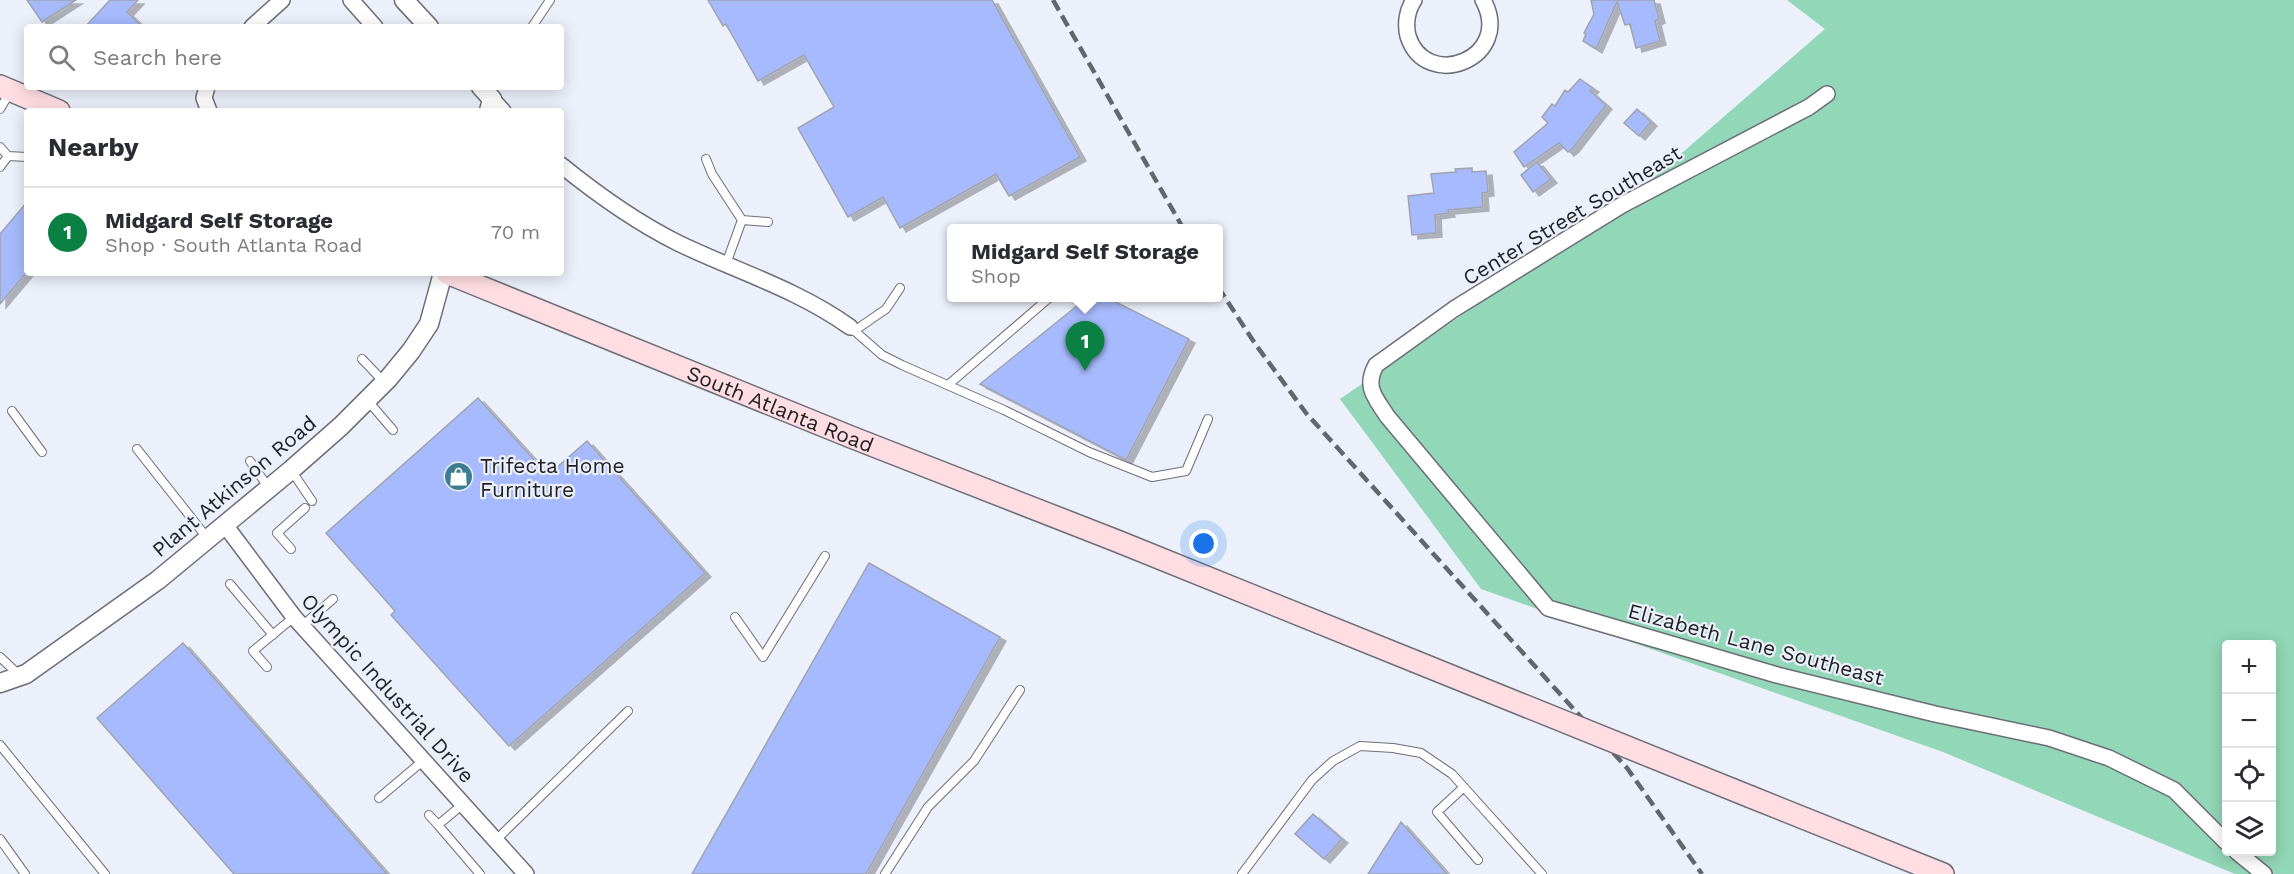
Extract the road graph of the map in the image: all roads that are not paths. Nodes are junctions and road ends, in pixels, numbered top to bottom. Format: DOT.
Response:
graph roads {
  1 [pos="282,0"];
  2 [pos="351,0"];
  3 [pos="404,0"];
  4 [pos="550,0"];
  5 [pos="1414,0"];
  6 [pos="1483,0"];
  7 [pos="255,24"];
  8 [pos="372,24"];
  9 [pos="426,24"];
  10 [pos="533,24"];
  11 [pos="206,90"];
  12 [pos="1827,94"];
  13 [pos="4,95"];
  14 [pos="49,108"];
  15 [pos="208,108"];
  16 [pos="0,147"];
  17 [pos="8,156"];
  18 [pos="24,157"];
  19 [pos="706,159"];
  20 [pos="0,167"];
  21 [pos="564,168"];
  22 [pos="742,220"];
  23 [pos="768,222"];
  24 [pos="726,264"];
  25 [pos="444,276"];
  26 [pos="452,276"];
  27 [pos="900,288"];
  28 [pos="1043,302"];
  29 [pos="852,329"];
  30 [pos="362,359"];
  31 [pos="1376,365"];
  32 [pos="385,382"];
  33 [pos="948,386"];
  34 [pos="367,400"];
  35 [pos="12,411"];
  36 [pos="1208,419"];
  37 [pos="393,430"];
  38 [pos="137,449"];
  39 [pos="42,452"];
  40 [pos="250,461"];
  41 [pos="291,470"];
  42 [pos="269,488"];
  43 [pos="312,501"];
  44 [pos="305,508"];
  45 [pos="225,525"];
  46 [pos="208,539"];
  47 [pos="291,549"];
  48 [pos="825,556"];
  49 [pos="230,584"];
  50 [pos="333,599"];
  51 [pos="735,617"];
  52 [pos="298,621"];
  53 [pos="273,635"];
  54 [pos="0,657"];
  55 [pos="267,667"];
  56 [pos="20,676"];
  57 [pos="0,683"];
  58 [pos="1020,690"];
  59 [pos="628,711"];
  60 [pos="0,745"];
  61 [pos="424,760"];
  62 [pos="1464,787"];
  63 [pos="379,798"];
  64 [pos="463,804"];
  65 [pos="429,815"];
  66 [pos="438,825"];
  67 [pos="2222,838"];
  68 [pos="0,839"];
  69 [pos="496,840"];
  70 [pos="2242,856"];
  71 [pos="1478,860"];
  72 [pos="25,874"];
  73 [pos="105,874"];
  74 [pos="480,874"];
  75 [pos="526,874"];
  76 [pos="885,874"];
  77 [pos="1242,874"];
  78 [pos="1542,874"];
  79 [pos="1943,874"];
  80 [pos="2264,874"];
  1 -- 7 [label="street"];
  2 -- 8 [label="street"];
  3 -- 9 [label="street"];
  4 -- 10 [label="lane"];
  5 -- 6 [label="street"];
  11 -- 15 [label="street"];
  12 -- 31 [label="street, Center Street Southeast"];
  13 -- 14 [label="main road"];
  16 -- 17 [label="lane"];
  17 -- 18 [label="lane"];
  17 -- 20 [label="lane"];
  19 -- 22 [label="lane"];
  21 -- 24 [label="street"];
  22 -- 23 [label="lane"];
  22 -- 24 [label="lane"];
  24 -- 29 [label="street"];
  25 -- 32 [label="street, Plant Atkinson Road"];
  26 -- 79 [label="main road, South Atlanta Road, bridge"];
  27 -- 29 [label="lane"];
  28 -- 33 [label="lane"];
  29 -- 33 [label="lane"];
  30 -- 32 [label="lane"];
  31 -- 67 [label="street, Elizabeth Lane Southeast"];
  32 -- 34 [label="street, Plant Atkinson Road"];
  33 -- 36 [label="lane"];
  34 -- 37 [label="lane"];
  34 -- 41 [label="street, Plant Atkinson Road"];
  35 -- 39 [label="lane"];
  38 -- 46 [label="lane"];
  40 -- 42 [label="lane"];
  41 -- 42 [label="street, Plant Atkinson Road"];
  41 -- 43 [label="lane"];
  42 -- 45 [label="street, Plant Atkinson Road"];
  44 -- 47 [label="lane"];
  45 -- 46 [label="street, Plant Atkinson Road"];
  45 -- 52 [label="street, Olympic Industrial Drive"];
  46 -- 56 [label="street, Plant Atkinson Road"];
  48 -- 51 [label="lane"];
  49 -- 53 [label="lane"];
  50 -- 52 [label="lane"];
  52 -- 53 [label="lane"];
  52 -- 61 [label="street, Olympic Industrial Drive"];
  53 -- 55 [label="lane"];
  54 -- 56 [label="lane"];
  56 -- 57 [label="street, Plant Atkinson Road"];
  58 -- 76 [label="lane"];
  59 -- 69 [label="lane"];
  60 -- 73 [label="lane"];
  61 -- 63 [label="lane"];
  61 -- 64 [label="street, Olympic Industrial Drive"];
  62 -- 71 [label="lane"];
  62 -- 77 [label="lane"];
  62 -- 78 [label="lane"];
  64 -- 66 [label="lane"];
  64 -- 69 [label="street, Olympic Industrial Drive"];
  65 -- 66 [label="lane"];
  66 -- 74 [label="lane"];
  68 -- 72 [label="lane"];
  69 -- 75 [label="street, Olympic Industrial Drive"];
  70 -- 80 [label="street"];
}
